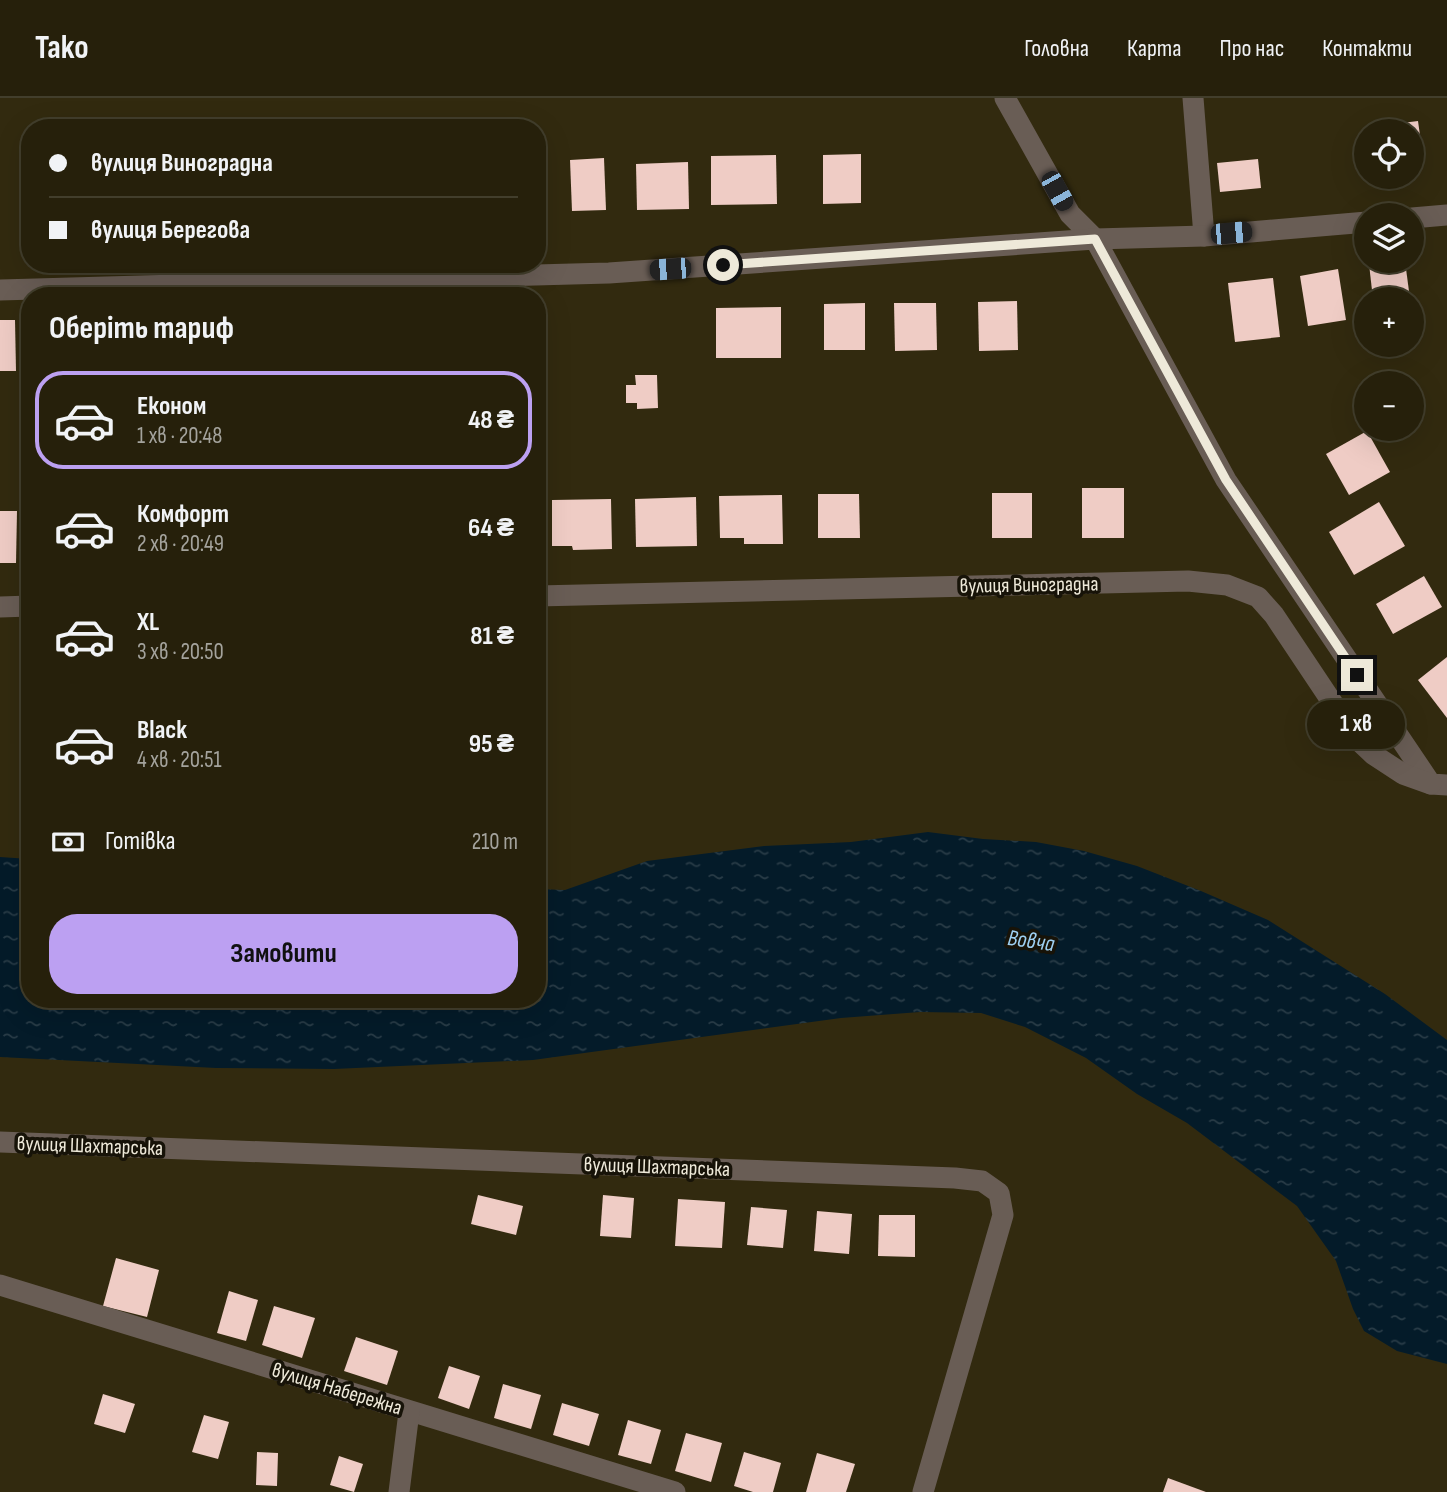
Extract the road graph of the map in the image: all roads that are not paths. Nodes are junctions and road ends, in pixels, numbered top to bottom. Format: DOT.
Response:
graph roads {
  1 [pos="1005,98"];
  2 [pos="1193,98"];
  3 [pos="1447,215"];
  4 [pos="1424,217"];
  5 [pos="1354,223"];
  6 [pos="1203,236"];
  7 [pos="1095,239"];
  8 [pos="107,287"];
  9 [pos="21,289"];
  10 [pos="0,290"];
  11 [pos="546,596"];
  12 [pos="21,606"];
  13 [pos="0,607"];
  14 [pos="1439,784"];
  15 [pos="0,1142"];
  16 [pos="0,1285"];
  17 [pos="409,1412"];
  18 [pos="399,1492"];
  19 [pos="675,1492"];
  20 [pos="923,1492"];
  1 -- 7 [label="street"];
  2 -- 6 [label="street"];
  3 -- 4 [label="street"];
  5 -- 6 [label="street"];
  6 -- 7 [label="street"];
  7 -- 8 [label="street"];
  7 -- 14 [label="street"];
  9 -- 10 [label="street"];
  11 -- 14 [label="street, вулиця Виноградна"];
  12 -- 13 [label="street"];
  15 -- 20 [label="street, вулиця Шахтарська"];
  16 -- 17 [label="street, вулиця Набережна"];
  17 -- 18 [label="street"];
  17 -- 19 [label="street, вулиця Набережна"];
}
